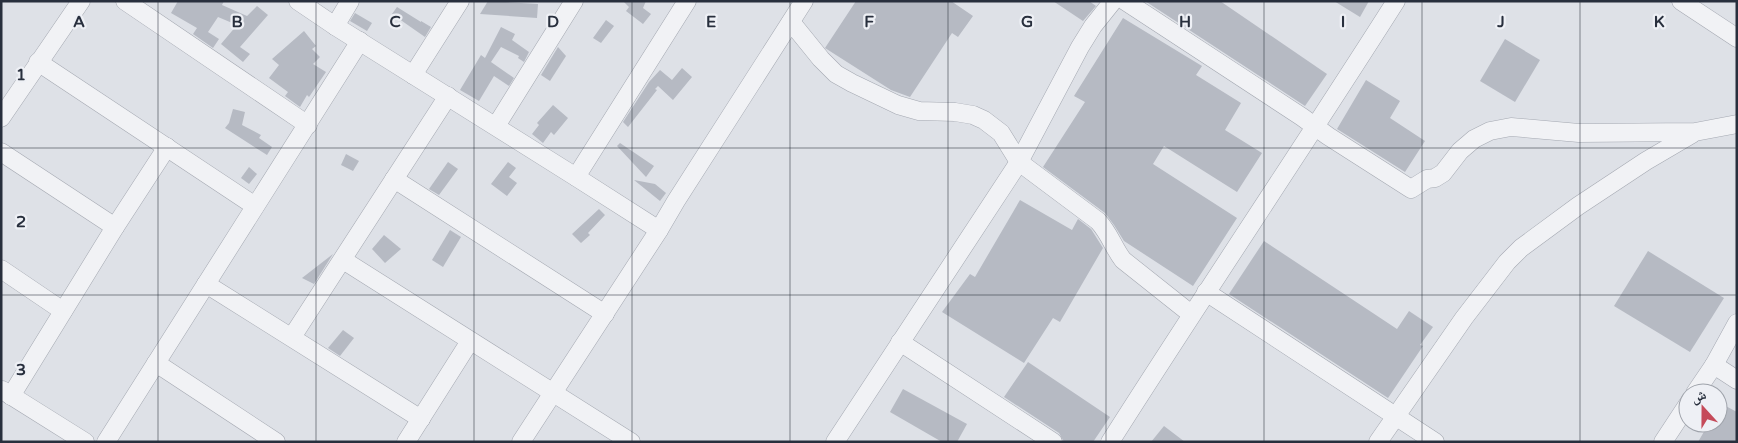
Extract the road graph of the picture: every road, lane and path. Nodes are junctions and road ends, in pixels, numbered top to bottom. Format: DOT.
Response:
graph roads {
  1 [pos="80,1"];
  2 [pos="125,1"];
  3 [pos="298,1"];
  4 [pos="350,1"];
  5 [pos="460,1"];
  6 [pos="574,1"];
  7 [pos="687,1"];
  8 [pos="804,1"];
  9 [pos="1113,1"];
  10 [pos="1125,1"];
  11 [pos="1396,1"];
  12 [pos="1681,1"];
  13 [pos="1700,6"];
  14 [pos="791,22"];
  15 [pos="335,26"];
  16 [pos="1737,38"];
  17 [pos="360,41"];
  18 [pos="38,62"];
  19 [pos="413,75"];
  20 [pos="448,96"];
  21 [pos="1,118"];
  22 [pos="1737,124"];
  23 [pos="308,125"];
  24 [pos="496,126"];
  25 [pos="1316,128"];
  26 [pos="1695,132"];
  27 [pos="167,147"];
  28 [pos="1,152"];
  29 [pos="1019,162"];
  30 [pos="576,176"];
  31 [pos="394,179"];
  32 [pos="255,206"];
  33 [pos="115,227"];
  34 [pos="659,230"];
  35 [pos="342,260"];
  36 [pos="1,269"];
  37 [pos="206,284"];
  38 [pos="1206,292"];
  39 [pos="63,311"];
  40 [pos="605,314"];
  41 [pos="1191,314"];
  42 [pos="1737,324"];
  43 [pos="292,337"];
  44 [pos="470,341"];
  45 [pos="900,342"];
  46 [pos="156,363"];
  47 [pos="1714,365"];
  48 [pos="1737,380"];
  49 [pos="1702,383"];
  50 [pos="552,392"];
  51 [pos="6,393"];
  52 [pos="1395,416"];
  53 [pos="421,418"];
  54 [pos="1678,419"];
  55 [pos="85,442"];
  56 [pos="106,442"];
  57 [pos="276,442"];
  58 [pos="406,442"];
  59 [pos="521,442"];
  60 [pos="631,442"];
  61 [pos="835,442"];
  62 [pos="1053,442"];
  63 [pos="1110,442"];
  64 [pos="1378,442"];
  65 [pos="1435,442"];
  66 [pos="1663,442"];
  1 -- 18 [label="street"];
  2 -- 23 [label="street"];
  3 -- 15 [label="street"];
  4 -- 15 [label="street"];
  5 -- 19 [label="street"];
  6 -- 24 [label="street"];
  7 -- 30 [label="street"];
  8 -- 14 [label="street"];
  9 -- 29 [label="street"];
  10 -- 25 [label="street"];
  11 -- 25 [label="street"];
  12 -- 13 [label="street"];
  13 -- 16 [label="street"];
  14 -- 29 [label="street"];
  14 -- 34 [label="street"];
  15 -- 17 [label="street"];
  17 -- 19 [label="street"];
  17 -- 23 [label="street"];
  18 -- 21 [label="street"];
  18 -- 27 [label="street"];
  19 -- 20 [label="street"];
  20 -- 24 [label="street"];
  20 -- 31 [label="street"];
  22 -- 26 [label="street"];
  23 -- 32 [label="street"];
  24 -- 30 [label="street"];
  25 -- 26 [label="street"];
  25 -- 38 [label="street"];
  26 -- 52 [label="street"];
  27 -- 32 [label="street"];
  27 -- 33 [label="street"];
  28 -- 33 [label="street"];
  29 -- 41 [label="street"];
  29 -- 45 [label="street"];
  30 -- 34 [label="street"];
  31 -- 35 [label="street"];
  31 -- 40 [label="street"];
  32 -- 37 [label="street"];
  33 -- 39 [label="street"];
  34 -- 40 [label="street"];
  35 -- 43 [label="street"];
  35 -- 44 [label="street"];
  36 -- 39 [label="street"];
  37 -- 43 [label="street"];
  37 -- 46 [label="street"];
  38 -- 41 [label="street"];
  38 -- 52 [label="street"];
  39 -- 51 [label="street"];
  40 -- 50 [label="street"];
  41 -- 63 [label="street"];
  42 -- 47 [label="street"];
  43 -- 53 [label="street"];
  44 -- 50 [label="street"];
  44 -- 53 [label="street"];
  45 -- 61 [label="street"];
  45 -- 62 [label="street"];
  46 -- 56 [label="street"];
  46 -- 57 [label="street"];
  47 -- 48 [label="street"];
  47 -- 49 [label="street"];
  50 -- 59 [label="street"];
  50 -- 60 [label="street"];
  51 -- 55 [label="street"];
  52 -- 64 [label="street"];
  52 -- 65 [label="street"];
  53 -- 58 [label="street"];
  54 -- 66 [label="street"];
}
